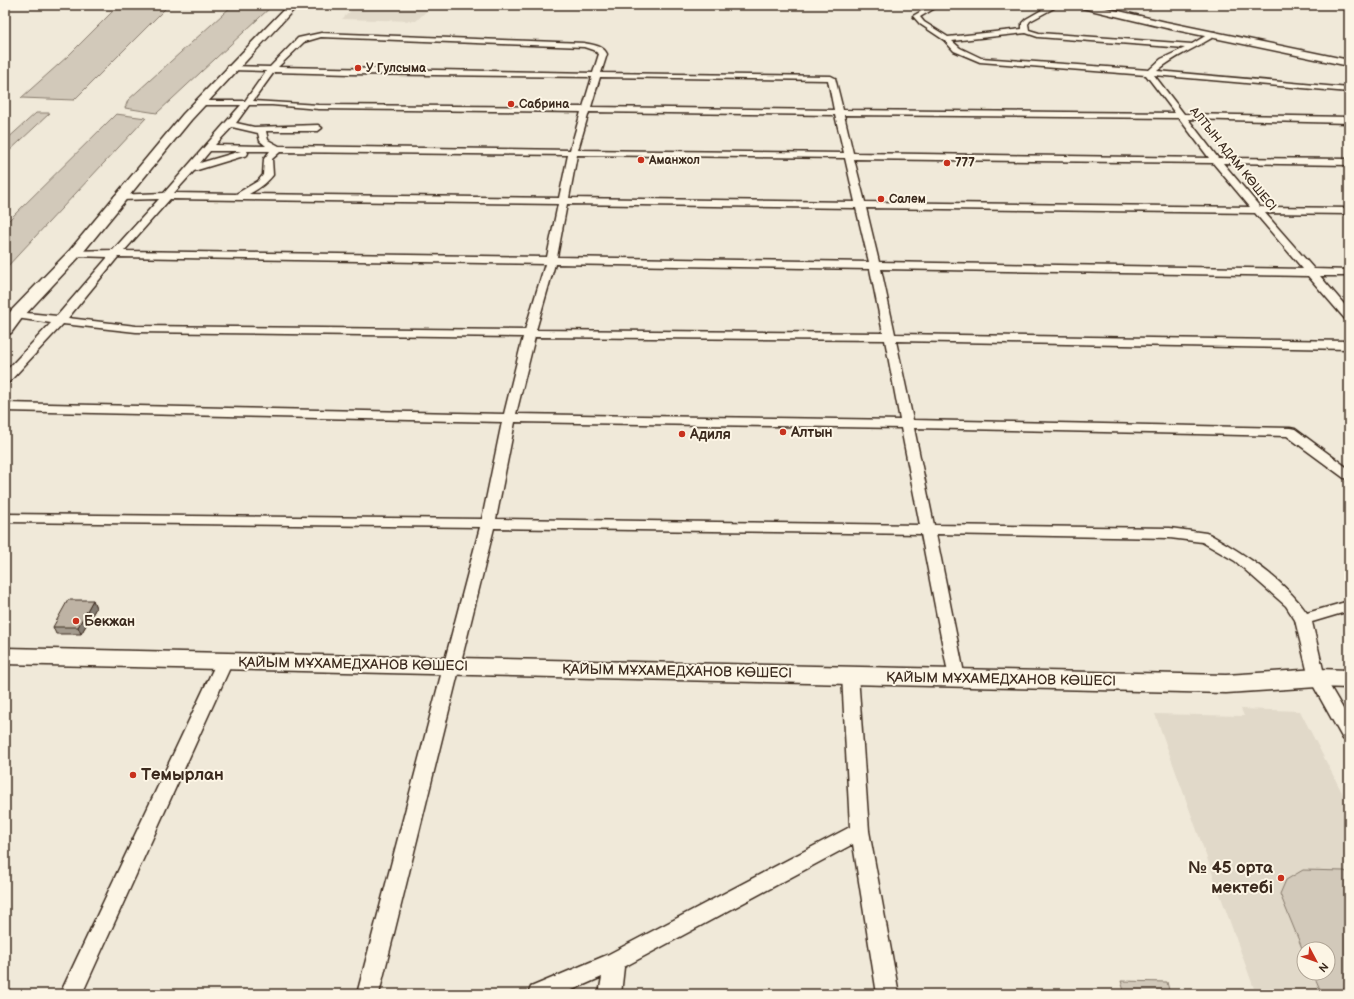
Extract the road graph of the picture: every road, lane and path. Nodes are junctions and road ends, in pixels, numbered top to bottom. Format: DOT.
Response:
graph roads {
  1 [pos="293,5"];
  2 [pos="937,5"];
  3 [pos="1049,5"];
  4 [pos="1081,5"];
  5 [pos="1026,31"];
  6 [pos="1212,34"];
  7 [pos="947,39"];
  8 [pos="1193,46"];
  9 [pos="1349,63"];
  10 [pos="231,68"];
  11 [pos="272,70"];
  12 [pos="598,74"];
  13 [pos="1149,74"];
  14 [pos="1349,90"];
  15 [pos="200,103"];
  16 [pos="244,104"];
  17 [pos="587,111"];
  18 [pos="839,114"];
  19 [pos="1181,116"];
  20 [pos="1349,120"];
  21 [pos="229,124"];
  22 [pos="302,128"];
  23 [pos="318,128"];
  24 [pos="256,129"];
  25 [pos="268,145"];
  26 [pos="208,148"];
  27 [pos="277,149"];
  28 [pos="573,153"];
  29 [pos="849,156"];
  30 [pos="1216,161"];
  31 [pos="1349,162"];
  32 [pos="192,169"];
  33 [pos="167,196"];
  34 [pos="119,197"];
  35 [pos="238,197"];
  36 [pos="563,202"];
  37 [pos="861,206"];
  38 [pos="1258,210"];
  39 [pos="1349,211"];
  40 [pos="117,252"];
  41 [pos="74,253"];
  42 [pos="551,261"];
  43 [pos="875,266"];
  44 [pos="1310,272"];
  45 [pos="1349,272"];
  46 [pos="16,315"];
  47 [pos="1349,317"];
  48 [pos="59,321"];
  49 [pos="5,330"];
  50 [pos="530,332"];
  51 [pos="890,336"];
  52 [pos="1349,345"];
  53 [pos="5,379"];
  54 [pos="5,407"];
  55 [pos="509,418"];
  56 [pos="907,424"];
  57 [pos="1349,475"];
  58 [pos="5,518"];
  59 [pos="488,523"];
  60 [pos="928,529"];
  61 [pos="1349,606"];
  62 [pos="1303,619"];
  63 [pos="5,656"];
  64 [pos="225,661"];
  65 [pos="450,666"];
  66 [pos="850,675"];
  67 [pos="957,678"];
  68 [pos="1318,678"];
  69 [pos="1349,679"];
  70 [pos="1349,734"];
  71 [pos="860,831"];
  72 [pos="614,962"];
  73 [pos="71,994"];
  74 [pos="368,994"];
  75 [pos="539,994"];
  76 [pos="610,994"];
  77 [pos="888,994"];
  1 -- 10 [label="main road"];
  2 -- 7 [label="street"];
  3 -- 5 [label="street"];
  4 -- 6 [label="main road"];
  5 -- 7 [label="street"];
  5 -- 8 [label="street"];
  6 -- 8 [label="street"];
  6 -- 9 [label="main road"];
  7 -- 13 [label="street"];
  8 -- 13 [label="street"];
  10 -- 11 [label="street"];
  10 -- 15 [label="main road"];
  11 -- 12 [label="street"];
  11 -- 12 [label="street"];
  11 -- 16 [label="street"];
  12 -- 17 [label="street"];
  12 -- 18 [label="street"];
  13 -- 14 [label="street"];
  13 -- 19 [label="street, АЛТЫН АДАМ КӨШЕСІ"];
  15 -- 16 [label="street"];
  15 -- 34 [label="main road"];
  16 -- 17 [label="street"];
  16 -- 21 [label="street"];
  17 -- 18 [label="street"];
  17 -- 28 [label="street"];
  18 -- 19 [label="street"];
  18 -- 29 [label="street"];
  19 -- 20 [label="street"];
  19 -- 30 [label="street, АЛТЫН АДАМ КӨШЕСІ"];
  21 -- 24 [label="street"];
  21 -- 26 [label="street"];
  22 -- 23 [label="street"];
  22 -- 24 [label="street"];
  22 -- 25 [label="street"];
  24 -- 25 [label="street"];
  25 -- 27 [label="street"];
  26 -- 27 [label="street"];
  26 -- 32 [label="street"];
  27 -- 28 [label="street"];
  27 -- 32 [label="street"];
  27 -- 35 [label="street"];
  28 -- 29 [label="street"];
  28 -- 36 [label="street"];
  29 -- 30 [label="street"];
  29 -- 37 [label="street"];
  30 -- 31 [label="street"];
  30 -- 38 [label="street, АЛТЫН АДАМ КӨШЕСІ"];
  32 -- 33 [label="street"];
  33 -- 34 [label="street"];
  33 -- 35 [label="street"];
  33 -- 40 [label="street"];
  34 -- 41 [label="main road"];
  35 -- 36 [label="street"];
  36 -- 37 [label="street"];
  36 -- 42 [label="street"];
  37 -- 38 [label="street"];
  37 -- 43 [label="street"];
  38 -- 39 [label="street"];
  38 -- 44 [label="street, АЛТЫН АДАМ КӨШЕСІ"];
  40 -- 41 [label="street"];
  40 -- 42 [label="street"];
  40 -- 48 [label="street"];
  41 -- 46 [label="main road"];
  42 -- 43 [label="street"];
  42 -- 50 [label="street"];
  43 -- 44 [label="street"];
  43 -- 51 [label="street"];
  44 -- 45 [label="street"];
  44 -- 47 [label="street, АЛТЫН АДАМ КӨШЕСІ"];
  46 -- 48 [label="street"];
  46 -- 49 [label="main road"];
  48 -- 50 [label="street"];
  48 -- 53 [label="street"];
  50 -- 51 [label="street"];
  50 -- 55 [label="street"];
  51 -- 52 [label="street"];
  51 -- 56 [label="street"];
  54 -- 55 [label="street"];
  55 -- 56 [label="street"];
  55 -- 59 [label="street"];
  56 -- 57 [label="street"];
  56 -- 60 [label="street"];
  58 -- 59 [label="street"];
  59 -- 60 [label="street"];
  59 -- 65 [label="street"];
  60 -- 62 [label="street"];
  60 -- 67 [label="street"];
  61 -- 62 [label="street"];
  62 -- 68 [label="street"];
  63 -- 64 [label="main road, ҚАЙЫМ МҰХАМЕДХАНОВ КӨШЕСІ"];
  64 -- 65 [label="main road, ҚАЙЫМ МҰХАМЕДХАНОВ КӨШЕСІ"];
  64 -- 73 [label="street"];
  65 -- 66 [label="main road, ҚАЙЫМ МҰХАМЕДХАНОВ КӨШЕСІ"];
  65 -- 74 [label="street"];
  66 -- 67 [label="main road, ҚАЙЫМ МҰХАМЕДХАНОВ КӨШЕСІ"];
  66 -- 71 [label="street"];
  67 -- 68 [label="main road, ҚАЙЫМ МҰХАМЕДХАНОВ КӨШЕСІ"];
  68 -- 69 [label="main road, ҚАЙЫМ МҰХАМЕДХАНОВ КӨШЕСІ"];
  68 -- 70 [label="street"];
  71 -- 72 [label="street"];
  71 -- 77 [label="street"];
  72 -- 75 [label="street"];
  72 -- 76 [label="street"];
}
